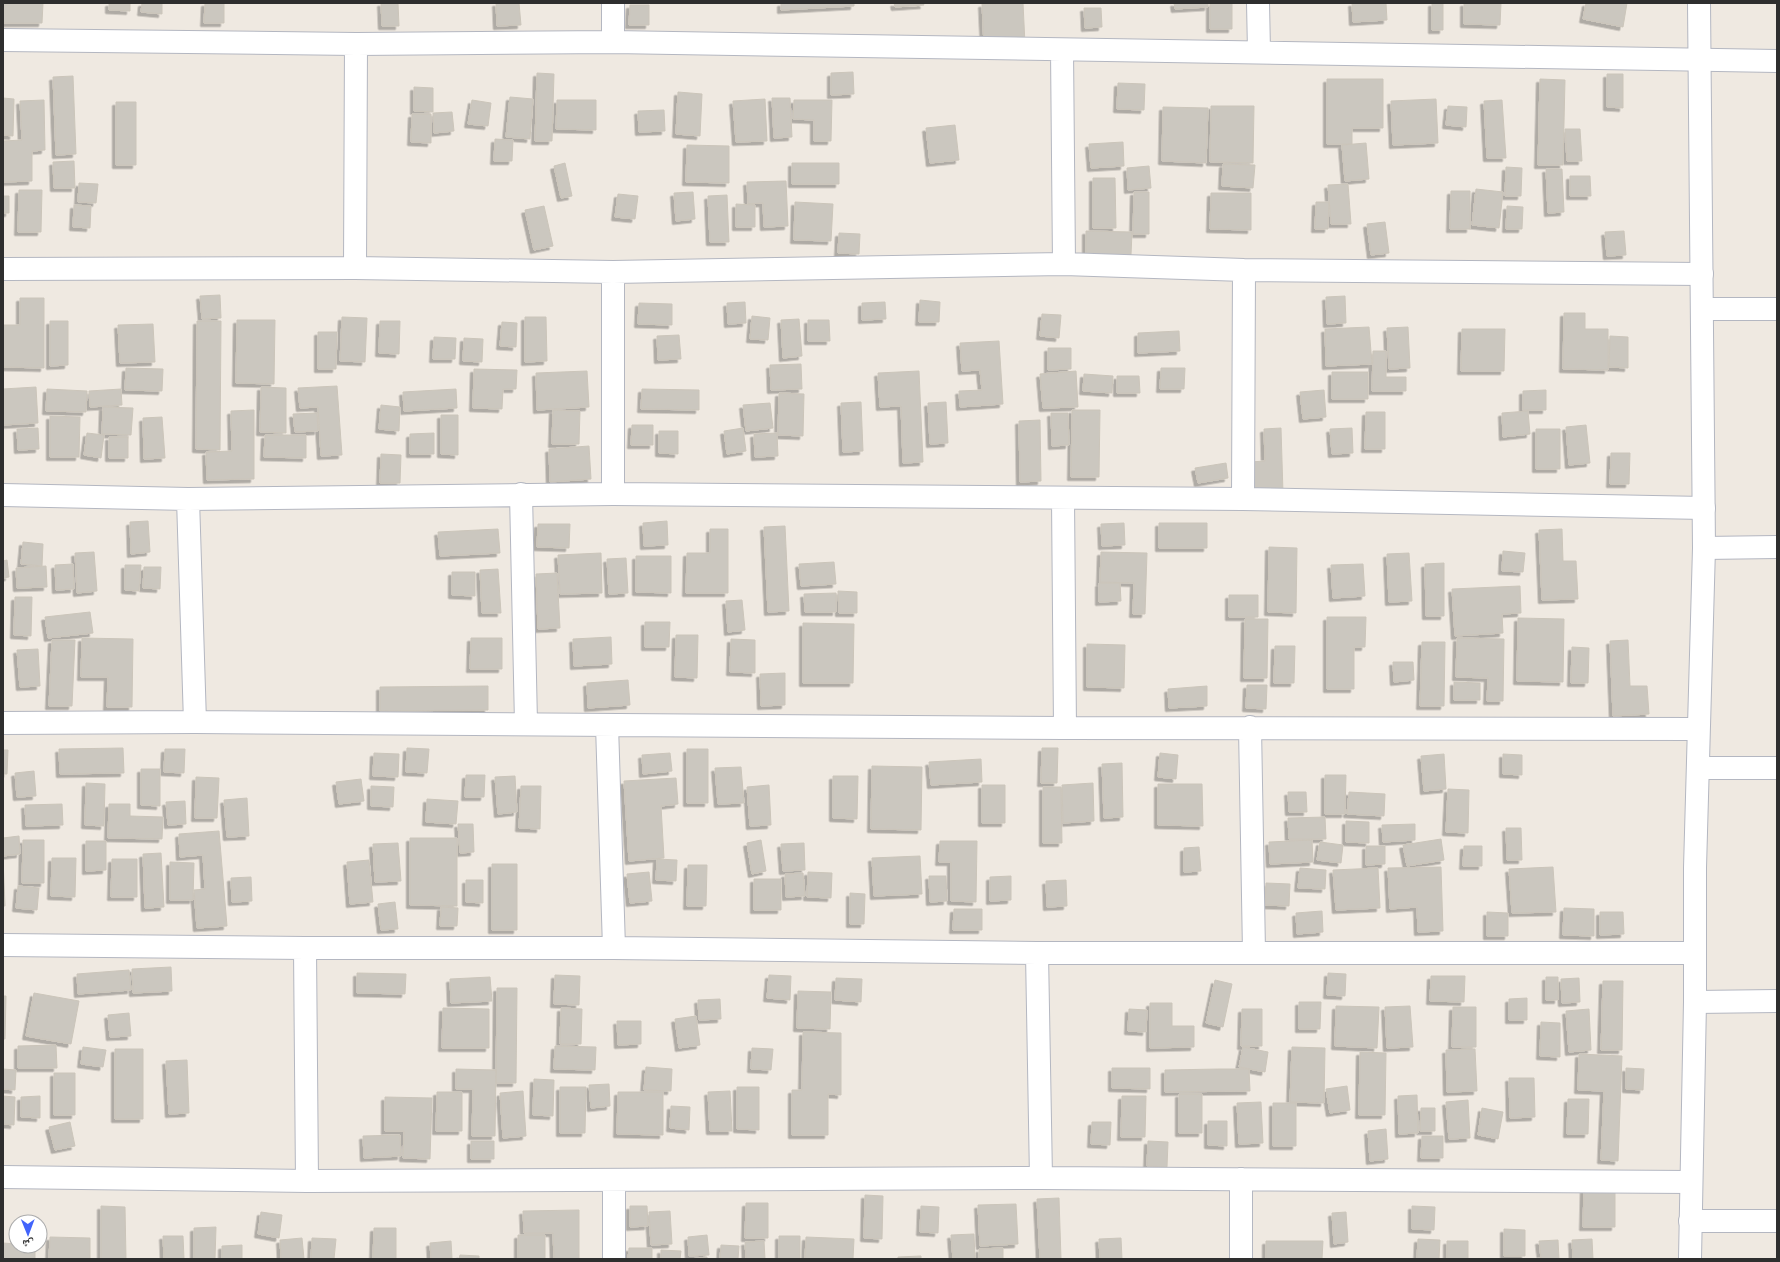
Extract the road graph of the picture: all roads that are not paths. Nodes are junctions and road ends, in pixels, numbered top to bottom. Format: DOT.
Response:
graph roads {
  1 [pos="613,3"];
  2 [pos="1258,3"];
  3 [pos="1699,3"];
  4 [pos="3,40"];
  5 [pos="613,42"];
  6 [pos="356,44"];
  7 [pos="1062,50"];
  8 [pos="1259,51"];
  9 [pos="1701,60"];
  10 [pos="1777,61"];
  11 [pos="1064,264"];
  12 [pos="355,268"];
  13 [pos="3,269"];
  14 [pos="1244,270"];
  15 [pos="613,272"];
  16 [pos="1702,274"];
  17 [pos="1703,309"];
  18 [pos="1777,309"];
  19 [pos="521,494"];
  20 [pos="613,494"];
  21 [pos="3,495"];
  22 [pos="188,499"];
  23 [pos="1063,499"];
  24 [pos="1243,499"];
  25 [pos="1704,508"];
  26 [pos="1777,546"];
  27 [pos="1704,548"];
  28 [pos="194,722"];
  29 [pos="3,723"];
  30 [pos="526,723"];
  31 [pos="607,725"];
  32 [pos="1250,727"];
  33 [pos="1065,728"];
  34 [pos="1698,729"];
  35 [pos="1698,768"];
  36 [pos="1777,768"];
  37 [pos="3,945"];
  38 [pos="305,948"];
  39 [pos="614,948"];
  40 [pos="1254,952"];
  41 [pos="1037,953"];
  42 [pos="1694,953"];
  43 [pos="1777,1001"];
  44 [pos="1695,1002"];
  45 [pos="3,1177"];
  46 [pos="1041,1178"];
  47 [pos="1241,1179"];
  48 [pos="614,1180"];
  49 [pos="307,1181"];
  50 [pos="1692,1182"];
  51 [pos="1690,1221"];
  52 [pos="1777,1221"];
  53 [pos="614,1259"];
  54 [pos="1241,1259"];
  55 [pos="1690,1259"];
  1 -- 5 [label="street"];
  2 -- 8 [label="street"];
  3 -- 9 [label="street"];
  4 -- 6 [label="street"];
  5 -- 6 [label="street"];
  5 -- 7 [label="street"];
  6 -- 12 [label="street"];
  7 -- 8 [label="street"];
  7 -- 11 [label="street"];
  8 -- 9 [label="street"];
  9 -- 10 [label="street"];
  9 -- 16 [label="street"];
  11 -- 14 [label="street"];
  11 -- 15 [label="street"];
  12 -- 13 [label="street"];
  12 -- 15 [label="street"];
  14 -- 16 [label="street"];
  14 -- 24 [label="street"];
  15 -- 20 [label="street"];
  16 -- 17 [label="street"];
  17 -- 18 [label="street"];
  17 -- 25 [label="street"];
  19 -- 20 [label="street"];
  19 -- 22 [label="street"];
  19 -- 30 [label="street"];
  20 -- 23 [label="street"];
  21 -- 22 [label="street"];
  22 -- 28 [label="street"];
  23 -- 24 [label="street"];
  23 -- 33 [label="street"];
  24 -- 25 [label="street"];
  25 -- 27 [label="street"];
  26 -- 27 [label="street"];
  27 -- 34 [label="street"];
  28 -- 29 [label="street"];
  28 -- 30 [label="street"];
  30 -- 31 [label="street"];
  31 -- 33 [label="street"];
  31 -- 39 [label="street"];
  32 -- 33 [label="street"];
  32 -- 34 [label="street"];
  32 -- 40 [label="street"];
  34 -- 35 [label="street"];
  35 -- 36 [label="street"];
  35 -- 42 [label="street"];
  37 -- 38 [label="street"];
  38 -- 39 [label="street"];
  38 -- 49 [label="street"];
  39 -- 41 [label="street"];
  40 -- 41 [label="street"];
  40 -- 42 [label="street"];
  41 -- 46 [label="street"];
  42 -- 44 [label="street"];
  43 -- 44 [label="street"];
  44 -- 50 [label="street"];
  45 -- 49 [label="street"];
  46 -- 47 [label="street"];
  46 -- 48 [label="street"];
  47 -- 50 [label="street"];
  47 -- 54 [label="street"];
  48 -- 49 [label="street"];
  48 -- 53 [label="street"];
  50 -- 51 [label="street"];
  51 -- 52 [label="street"];
  51 -- 55 [label="street"];
}
